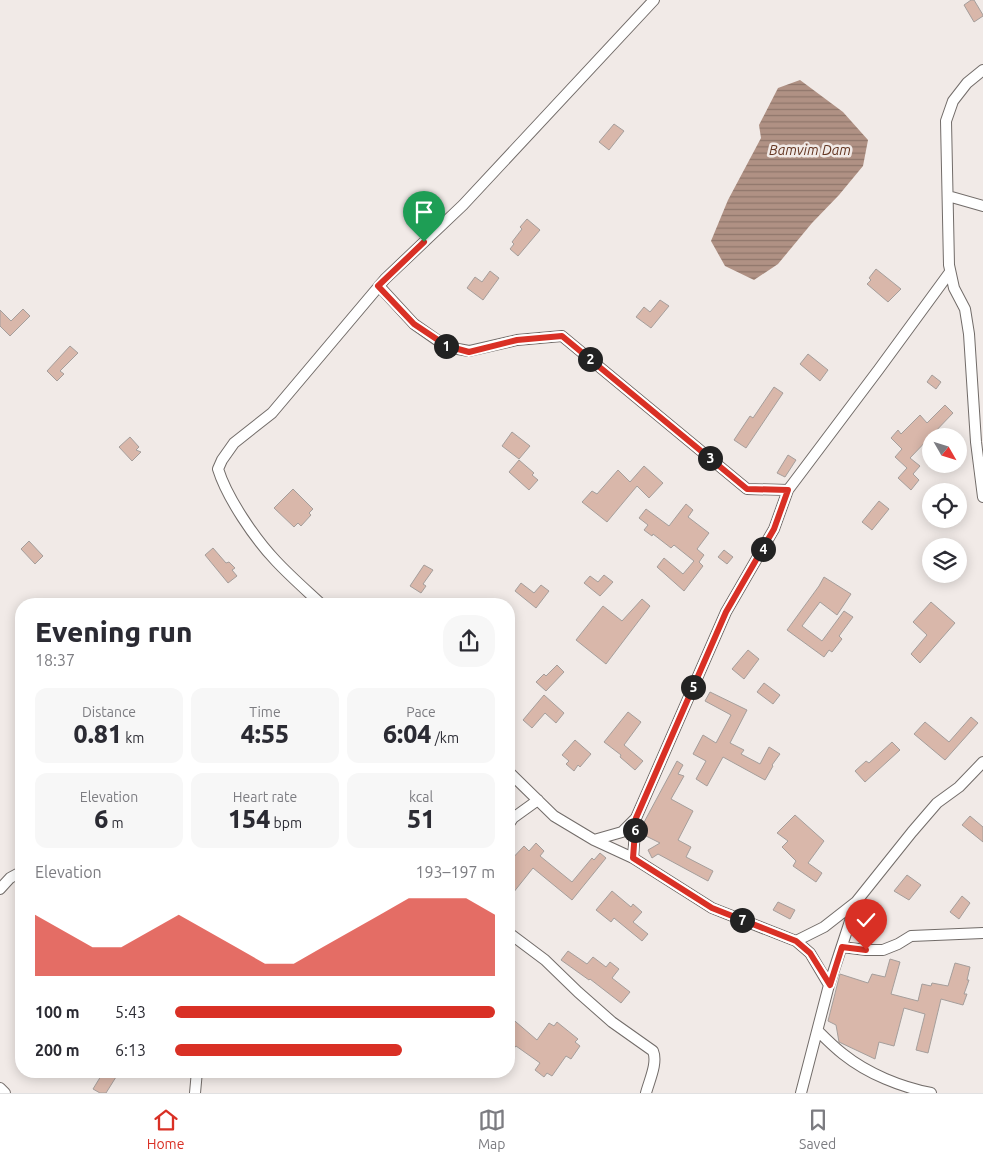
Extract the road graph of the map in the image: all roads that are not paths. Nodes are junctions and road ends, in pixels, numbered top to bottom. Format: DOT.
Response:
graph roads {
  1 [pos="654,0"];
  2 [pos="983,70"];
  3 [pos="948,196"];
  4 [pos="983,206"];
  5 [pos="950,272"];
  6 [pos="378,286"];
  7 [pos="788,490"];
  8 [pos="983,497"];
  9 [pos="315,598"];
  10 [pos="983,762"];
  11 [pos="515,778"];
  12 [pos="538,800"];
  13 [pos="515,817"];
  14 [pos="636,818"];
  15 [pos="594,840"];
  16 [pos="633,858"];
  17 [pos="15,875"];
  18 [pos="0,889"];
  19 [pos="856,902"];
  20 [pos="983,933"];
  21 [pos="515,938"];
  22 [pos="796,941"];
  23 [pos="842,947"];
  24 [pos="830,985"];
  25 [pos="818,1031"];
  26 [pos="196,1078"];
  27 [pos="0,1088"];
  28 [pos="5,1093"];
  29 [pos="195,1093"];
  30 [pos="646,1093"];
  31 [pos="801,1093"];
  32 [pos="931,1093"];
  1 -- 6 [label="street"];
  2 -- 3 [label="street"];
  3 -- 4 [label="street"];
  3 -- 5 [label="street"];
  5 -- 7 [label="street"];
  5 -- 8 [label="street"];
  6 -- 7 [label="street"];
  6 -- 9 [label="street"];
  7 -- 14 [label="street"];
  10 -- 19 [label="street"];
  11 -- 12 [label="street"];
  12 -- 13 [label="street"];
  12 -- 15 [label="street"];
  14 -- 15 [label="street"];
  14 -- 16 [label="street"];
  15 -- 16 [label="street"];
  16 -- 22 [label="street"];
  17 -- 18 [label="street"];
  19 -- 22 [label="street"];
  19 -- 23 [label="street"];
  20 -- 23 [label="street"];
  21 -- 30 [label="street"];
  22 -- 24 [label="street"];
  23 -- 24 [label="street"];
  24 -- 25 [label="street"];
  25 -- 31 [label="street"];
  25 -- 32 [label="street"];
  26 -- 29 [label="street"];
  27 -- 28 [label="street"];
}
